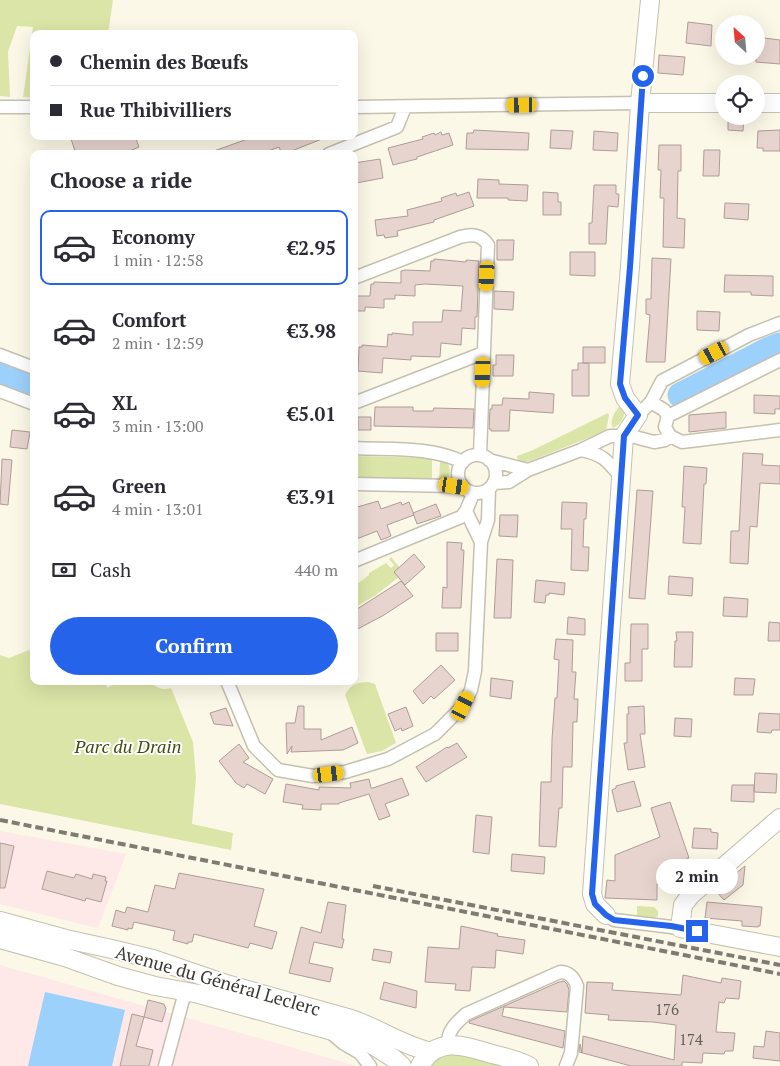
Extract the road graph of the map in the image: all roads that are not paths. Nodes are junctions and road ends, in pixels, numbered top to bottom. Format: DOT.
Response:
graph roads {
  1 [pos="650,0"];
  2 [pos="640,103"];
  3 [pos="715,103"];
  4 [pos="765,103"];
  5 [pos="780,103"];
  6 [pos="0,107"];
  7 [pos="30,107"];
  8 [pos="358,107"];
  9 [pos="405,107"];
  10 [pos="338,150"];
  11 [pos="358,276"];
  12 [pos="780,323"];
  13 [pos="483,353"];
  14 [pos="0,355"];
  15 [pos="780,360"];
  16 [pos="30,366"];
  17 [pos="0,391"];
  18 [pos="30,402"];
  19 [pos="358,402"];
  20 [pos="651,402"];
  21 [pos="638,415"];
  22 [pos="668,416"];
  23 [pos="780,430"];
  24 [pos="624,436"];
  25 [pos="670,436"];
  26 [pos="358,448"];
  27 [pos="581,450"];
  28 [pos="485,457"];
  29 [pos="463,462"];
  30 [pos="528,470"];
  31 [pos="620,476"];
  32 [pos="358,484"];
  33 [pos="492,486"];
  34 [pos="469,491"];
  35 [pos="466,511"];
  36 [pos="481,542"];
  37 [pos="358,559"];
  38 [pos="229,685"];
  39 [pos="780,818"];
  40 [pos="606,915"];
  41 [pos="0,921"];
  42 [pos="680,928"];
  43 [pos="0,939"];
  44 [pos="780,947"];
  45 [pos="136,968"];
  46 [pos="185,992"];
  47 [pos="326,1029"];
  48 [pos="448,1045"];
  49 [pos="432,1052"];
  50 [pos="165,1066"];
  51 [pos="370,1066"];
  52 [pos="402,1066"];
  53 [pos="420,1066"];
  54 [pos="529,1066"];
  55 [pos="566,1066"];
  1 -- 2 [label="street"];
  2 -- 3 [label="street"];
  2 -- 9 [label="street"];
  2 -- 21 [label="street"];
  4 -- 5 [label="street"];
  6 -- 7 [label="street"];
  8 -- 9 [label="street"];
  9 -- 10 [label="street"];
  11 -- 13 [label="street"];
  12 -- 20 [label="street"];
  13 -- 19 [label="street"];
  13 -- 28 [label="street"];
  14 -- 16 [label="street"];
  15 -- 22 [label="street"];
  17 -- 18 [label="street"];
  20 -- 21 [label="street"];
  20 -- 22 [label="street"];
  21 -- 24 [label="street"];
  22 -- 25 [label="street"];
  23 -- 25 [label="street"];
  24 -- 25 [label="street"];
  24 -- 27 [label="street"];
  24 -- 31 [label="street"];
  26 -- 29 [label="street"];
  27 -- 30 [label="street"];
  27 -- 31 [label="street"];
  28 -- 29 [label="street"];
  28 -- 30 [label="street"];
  28 -- 33 [label="street"];
  29 -- 34 [label="street"];
  30 -- 33 [label="street"];
  31 -- 40 [label="street"];
  32 -- 34 [label="street"];
  33 -- 34 [label="street"];
  33 -- 36 [label="street"];
  34 -- 35 [label="street"];
  35 -- 36 [label="street"];
  35 -- 37 [label="street"];
  36 -- 38 [label="street"];
  39 -- 42 [label="street"];
  40 -- 42 [label="street"];
  41 -- 45 [label="street, Avenue du Général Leclerc"];
  42 -- 44 [label="street"];
  43 -- 45 [label="street, Avenue du Général Leclerc"];
  45 -- 46 [label="street, Avenue du Général Leclerc"];
  45 -- 49 [label="street, Avenue du Général Leclerc"];
  46 -- 47 [label="street, Avenue du Général Leclerc"];
  46 -- 50 [label="street"];
  47 -- 51 [label="street"];
  47 -- 52 [label="street, Avenue du Général Leclerc"];
  48 -- 49 [label="street"];
  48 -- 54 [label="street"];
  48 -- 55 [label="street"];
  49 -- 53 [label="street"];
}
